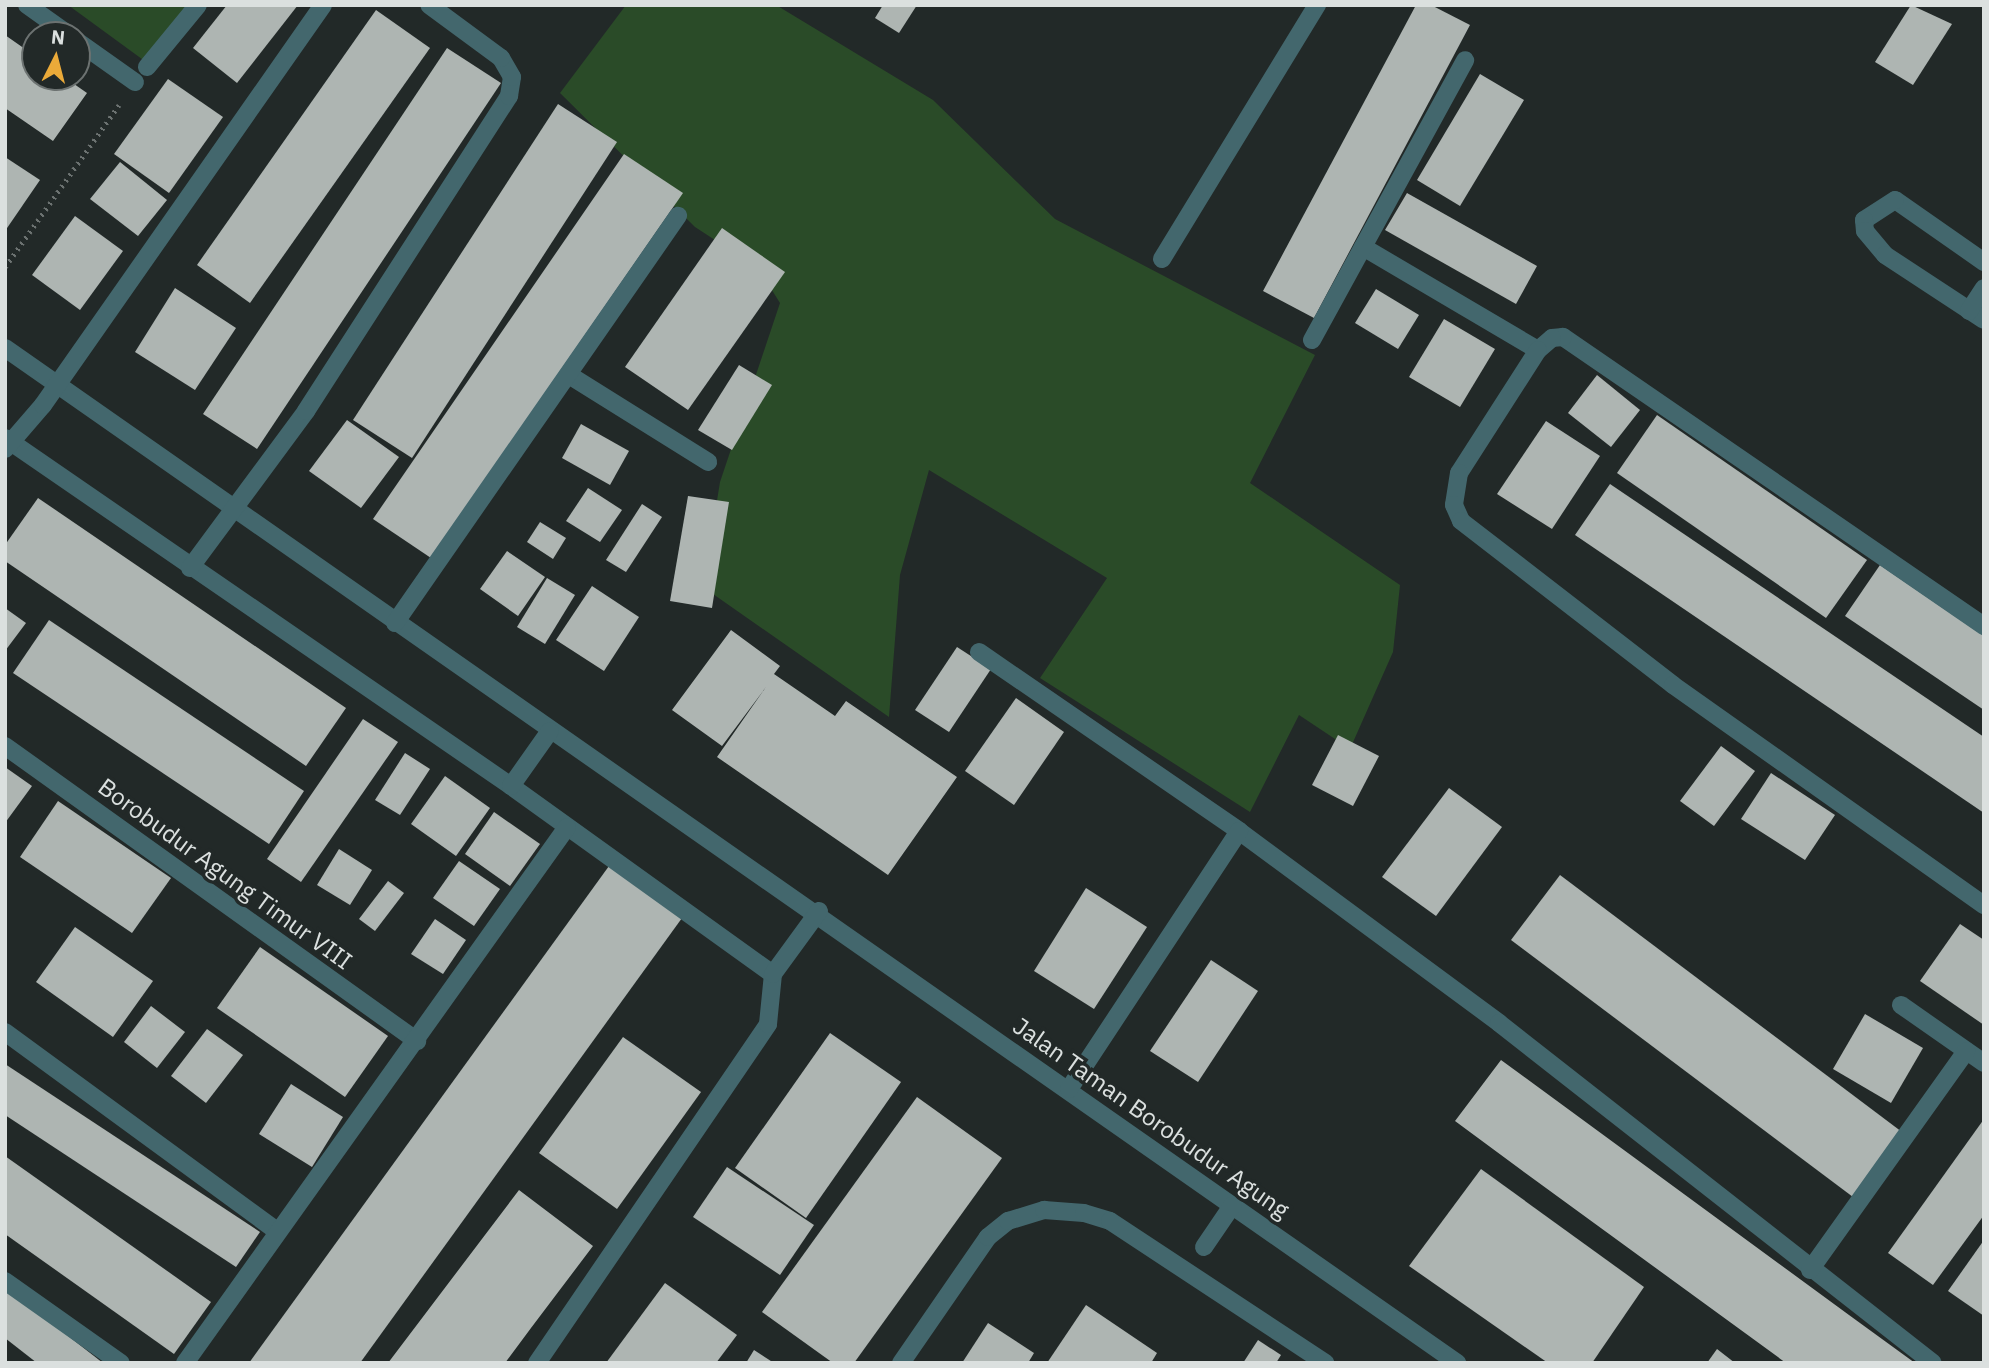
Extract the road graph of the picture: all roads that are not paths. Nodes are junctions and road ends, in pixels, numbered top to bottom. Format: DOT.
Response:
graph roads {
  1 [pos="27,5"];
  2 [pos="198,5"];
  3 [pos="323,5"];
  4 [pos="429,5"];
  5 [pos="1317,5"];
  6 [pos="50,11"];
  7 [pos="91,51"];
  8 [pos="1465,60"];
  9 [pos="146,67"];
  10 [pos="135,82"];
  11 [pos="678,216"];
  12 [pos="1363,247"];
  13 [pos="1162,258"];
  14 [pos="1984,262"];
  15 [pos="1984,288"];
  16 [pos="1976,316"];
  17 [pos="1312,340"];
  18 [pos="5,348"];
  19 [pos="1538,350"];
  20 [pos="569,375"];
  21 [pos="57,384"];
  22 [pos="7,443"];
  23 [pos="708,462"];
  24 [pos="232,512"];
  25 [pos="190,568"];
  26 [pos="395,623"];
  27 [pos="1984,626"];
  28 [pos="979,652"];
  29 [pos="550,731"];
  30 [pos="5,746"];
  31 [pos="511,786"];
  32 [pos="567,827"];
  33 [pos="1239,831"];
  34 [pos="1984,905"];
  35 [pos="819,911"];
  36 [pos="773,974"];
  37 [pos="1901,1005"];
  38 [pos="5,1032"];
  39 [pos="417,1041"];
  40 [pos="1966,1051"];
  41 [pos="1984,1063"];
  42 [pos="1069,1089"];
  43 [pos="1232,1206"];
  44 [pos="278,1232"];
  45 [pos="1204,1247"];
  46 [pos="1810,1270"];
  47 [pos="5,1281"];
  48 [pos="121,1363"];
  49 [pos="185,1363"];
  50 [pos="537,1363"];
  51 [pos="901,1363"];
  52 [pos="1325,1363"];
  53 [pos="1457,1363"];
  54 [pos="1933,1363"];
  1 -- 6 [label="street"];
  2 -- 9 [label="street"];
  3 -- 21 [label="street"];
  4 -- 24 [label="street"];
  5 -- 13 [label="street"];
  7 -- 10 [label="street"];
  8 -- 12 [label="street"];
  11 -- 20 [label="street"];
  12 -- 17 [label="street"];
  12 -- 19 [label="street"];
  14 -- 16 [label="street"];
  15 -- 16 [label="street"];
  18 -- 21 [label="street, Jalan Taman Borobudur Agung"];
  19 -- 27 [label="street"];
  19 -- 34 [label="street"];
  20 -- 23 [label="street"];
  20 -- 26 [label="street"];
  21 -- 22 [label="street"];
  21 -- 24 [label="street, Jalan Taman Borobudur Agung"];
  22 -- 25 [label="street"];
  24 -- 25 [label="street"];
  24 -- 26 [label="street, Jalan Taman Borobudur Agung"];
  25 -- 31 [label="street"];
  26 -- 29 [label="street, Jalan Taman Borobudur Agung"];
  28 -- 33 [label="street"];
  29 -- 31 [label="street"];
  29 -- 35 [label="street, Jalan Taman Borobudur Agung"];
  30 -- 39 [label="street, Borobudur Agung Timur VIII"];
  31 -- 32 [label="street"];
  32 -- 36 [label="street"];
  32 -- 39 [label="street"];
  33 -- 42 [label="street"];
  33 -- 46 [label="street"];
  35 -- 36 [label="street"];
  35 -- 42 [label="street, Jalan Taman Borobudur Agung"];
  36 -- 50 [label="street"];
  37 -- 40 [label="street"];
  38 -- 44 [label="street"];
  39 -- 44 [label="street"];
  40 -- 41 [label="street"];
  40 -- 46 [label="street"];
  42 -- 43 [label="street, Jalan Taman Borobudur Agung"];
  43 -- 45 [label="street"];
  43 -- 53 [label="street, Jalan Taman Borobudur Agung"];
  44 -- 49 [label="street"];
  46 -- 54 [label="street"];
  47 -- 48 [label="street"];
  51 -- 52 [label="street"];
}
